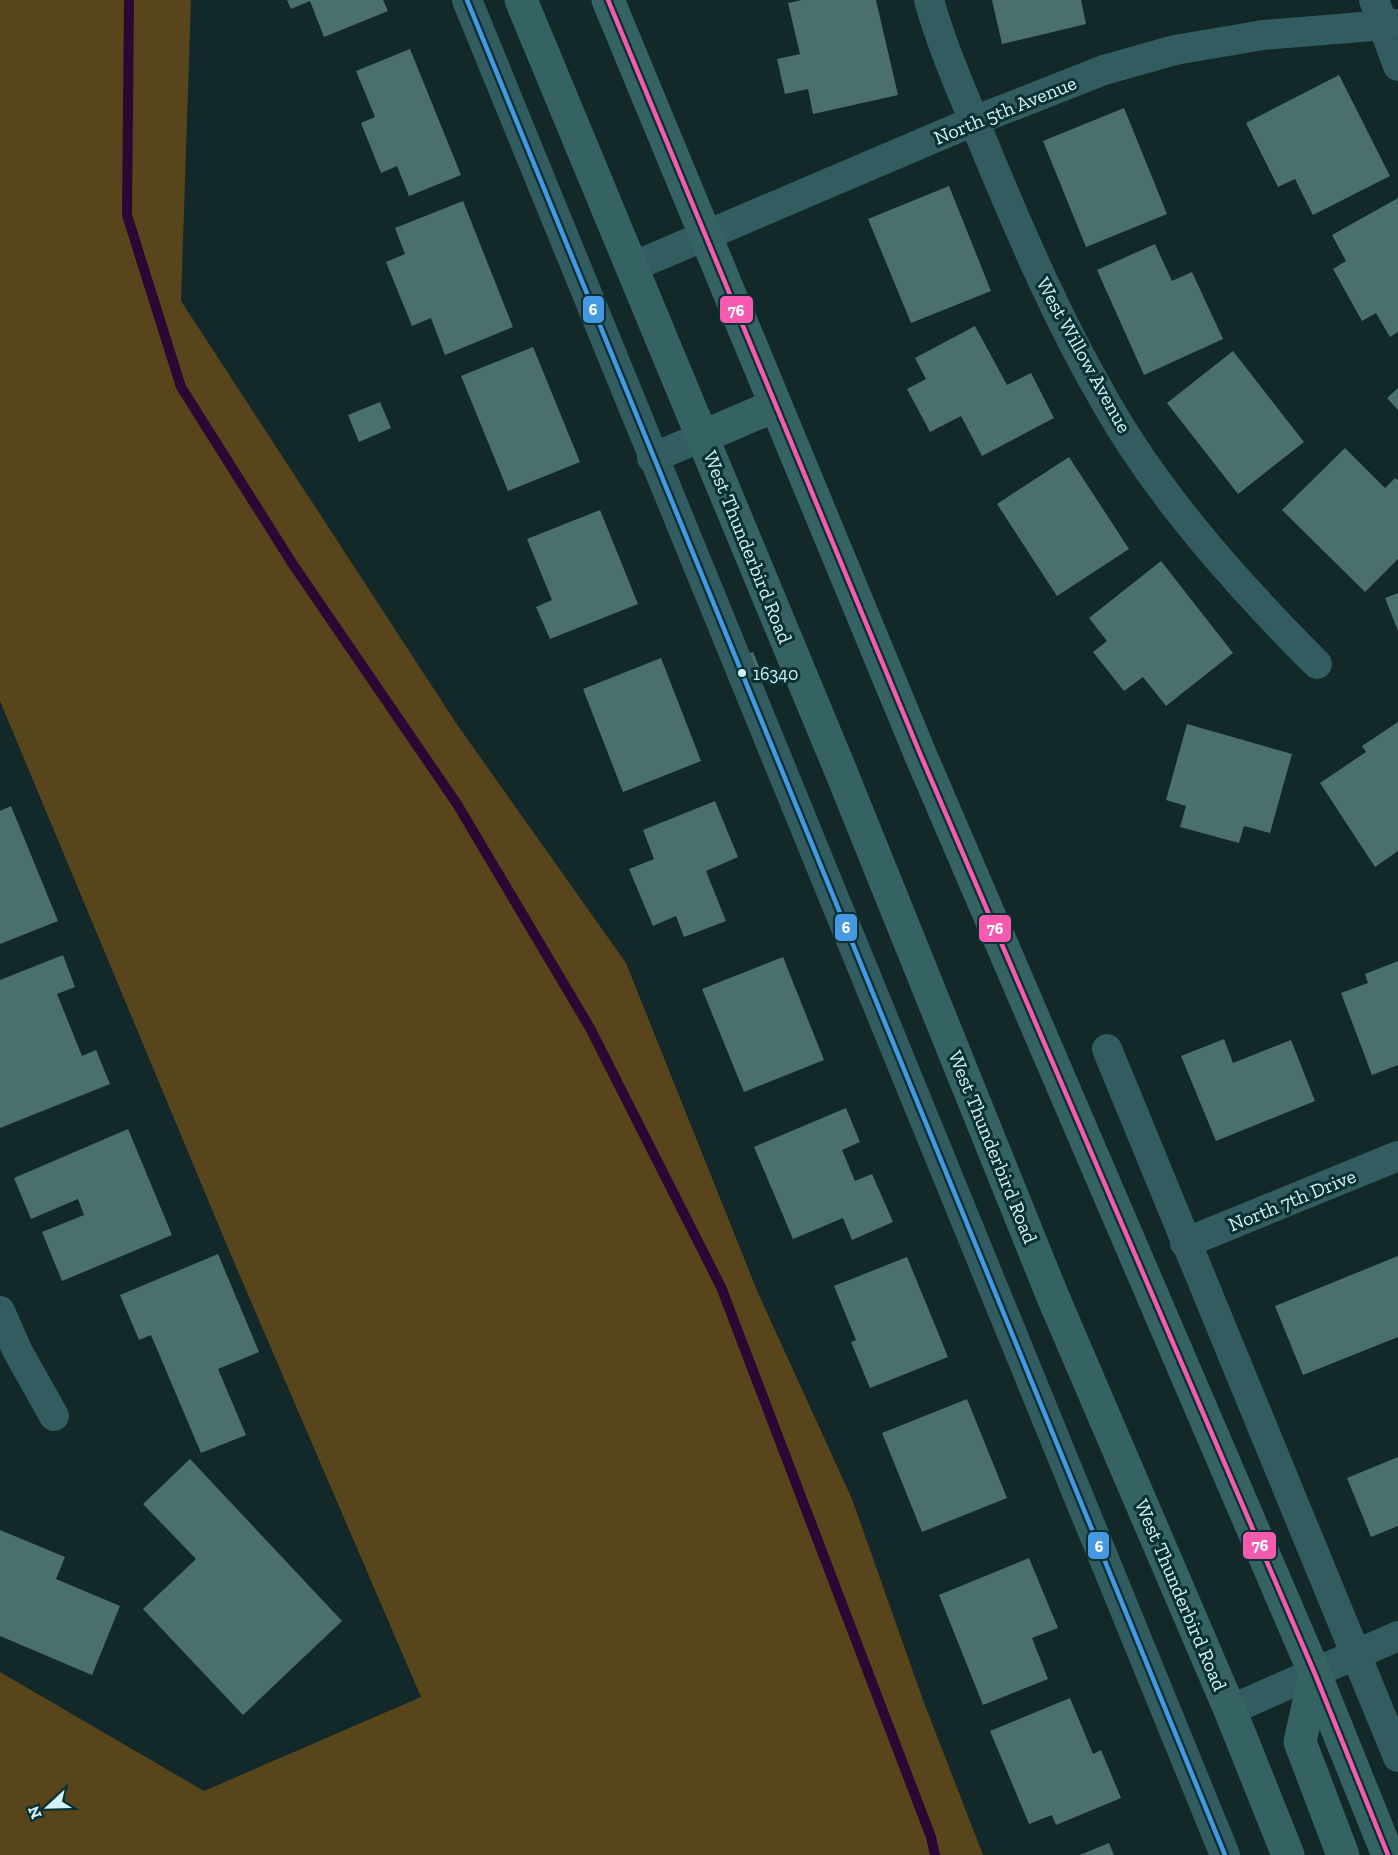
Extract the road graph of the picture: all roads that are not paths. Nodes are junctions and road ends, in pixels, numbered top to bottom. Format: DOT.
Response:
graph roads {
  1 [pos="467,0"];
  2 [pos="521,0"];
  3 [pos="608,0"];
  4 [pos="929,0"];
  5 [pos="1385,17"];
  6 [pos="1398,66"];
  7 [pos="974,121"];
  8 [pos="705,236"];
  9 [pos="632,267"];
  10 [pos="774,406"];
  11 [pos="702,437"];
  12 [pos="652,458"];
  13 [pos="1317,664"];
  14 [pos="1107,1049"];
  15 [pos="1398,1156"];
  16 [pos="1185,1243"];
  17 [pos="0,1311"];
  18 [pos="54,1416"];
  19 [pos="1398,1636"];
  20 [pos="1356,1655"];
  21 [pos="1315,1674"];
  22 [pos="1230,1710"];
  23 [pos="1398,1757"];
  24 [pos="1225,1855"];
  25 [pos="1288,1855"];
  26 [pos="1343,1855"];
  27 [pos="1388,1855"];
  1 -- 12 [label="street"];
  2 -- 9 [label="main road, West Thunderbird Road"];
  3 -- 8 [label="main road"];
  4 -- 7 [label="street, West Willow Avenue"];
  5 -- 6 [label="street"];
  5 -- 7 [label="street, North 5th Avenue"];
  7 -- 8 [label="street, North 5th Avenue"];
  7 -- 13 [label="street, West Willow Avenue"];
  8 -- 9 [label="street, North 5th Avenue"];
  8 -- 10 [label="main road"];
  9 -- 11 [label="main road, West Thunderbird Road"];
  10 -- 11 [label="main road"];
  10 -- 21 [label="main road"];
  11 -- 12 [label="street, West Thunderbird Road"];
  11 -- 22 [label="main road, West Thunderbird Road"];
  12 -- 24 [label="street"];
  14 -- 16 [label="street"];
  15 -- 16 [label="street, North 7th Drive"];
  16 -- 20 [label="street"];
  17 -- 18 [label="street"];
  19 -- 20 [label="street"];
  20 -- 21 [label="street"];
  20 -- 23 [label="street"];
  21 -- 22 [label="street"];
  21 -- 26 [label="main road"];
  21 -- 27 [label="main road"];
  22 -- 25 [label="main road, West Thunderbird Road"];
}
